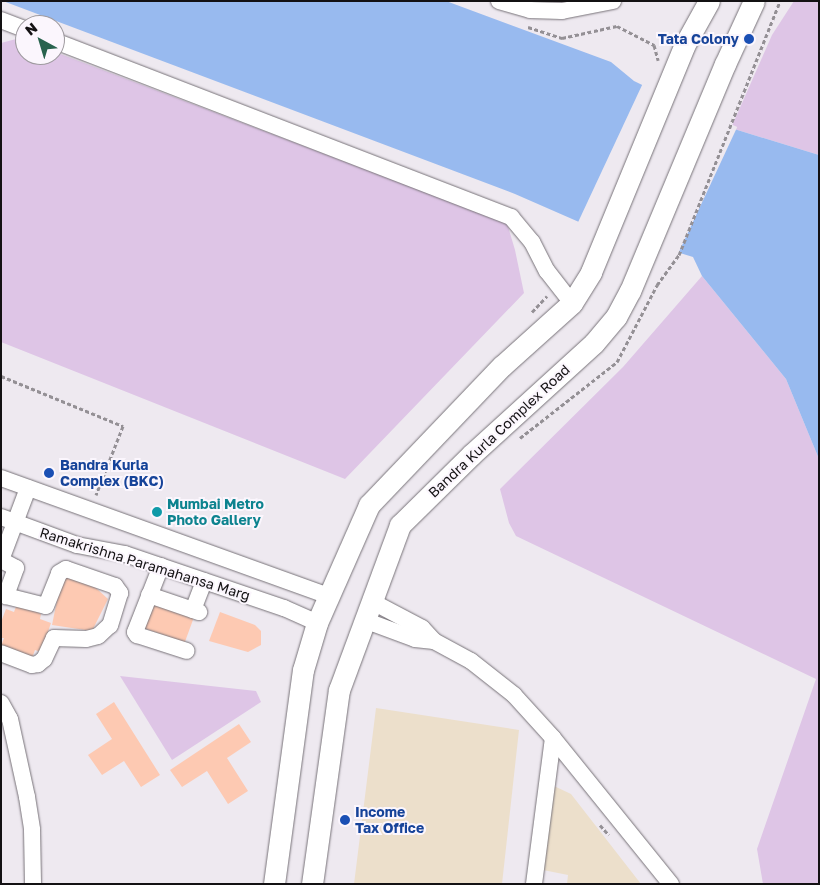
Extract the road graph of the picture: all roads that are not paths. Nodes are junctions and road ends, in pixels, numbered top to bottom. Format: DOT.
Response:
graph roads {
  1 [pos="499,1"];
  2 [pos="613,1"];
  3 [pos="709,1"];
  4 [pos="754,1"];
  5 [pos="562,6"];
  6 [pos="1,20"];
  7 [pos="15,25"];
  8 [pos="65,45"];
  9 [pos="572,303"];
  10 [pos="1,478"];
  11 [pos="28,488"];
  12 [pos="8,519"];
  13 [pos="1,560"];
  14 [pos="161,566"];
  15 [pos="204,581"];
  16 [pos="149,595"];
  17 [pos="329,596"];
  18 [pos="4,602"];
  19 [pos="368,611"];
  20 [pos="317,623"];
  21 [pos="186,651"];
  22 [pos="1,653"];
  23 [pos="1,703"];
  24 [pos="553,738"];
  25 [pos="34,884"];
  26 [pos="274,884"];
  27 [pos="312,884"];
  28 [pos="534,884"];
  29 [pos="671,884"];
  1 -- 5 [label="street"];
  2 -- 5 [label="street"];
  3 -- 9 [label="main road"];
  4 -- 19 [label="main road, Bandra Kurla Complex Road"];
  6 -- 7 [label="street"];
  8 -- 9 [label="street"];
  9 -- 17 [label="main road"];
  10 -- 11 [label="street"];
  11 -- 12 [label="street"];
  11 -- 17 [label="street"];
  12 -- 13 [label="street"];
  12 -- 14 [label="street, Ramakrishna Paramahansa Marg"];
  13 -- 18 [label="street"];
  14 -- 15 [label="street, Ramakrishna Paramahansa Marg"];
  14 -- 16 [label="street"];
  15 -- 16 [label="street"];
  15 -- 20 [label="street, Ramakrishna Paramahansa Marg"];
  16 -- 21 [label="street"];
  17 -- 20 [label="main road"];
  18 -- 22 [label="street"];
  19 -- 24 [label="street"];
  19 -- 27 [label="main road, Bandra Kurla Complex Road"];
  20 -- 26 [label="main road"];
  23 -- 25 [label="street"];
  24 -- 28 [label="street"];
  24 -- 29 [label="street"];
}
